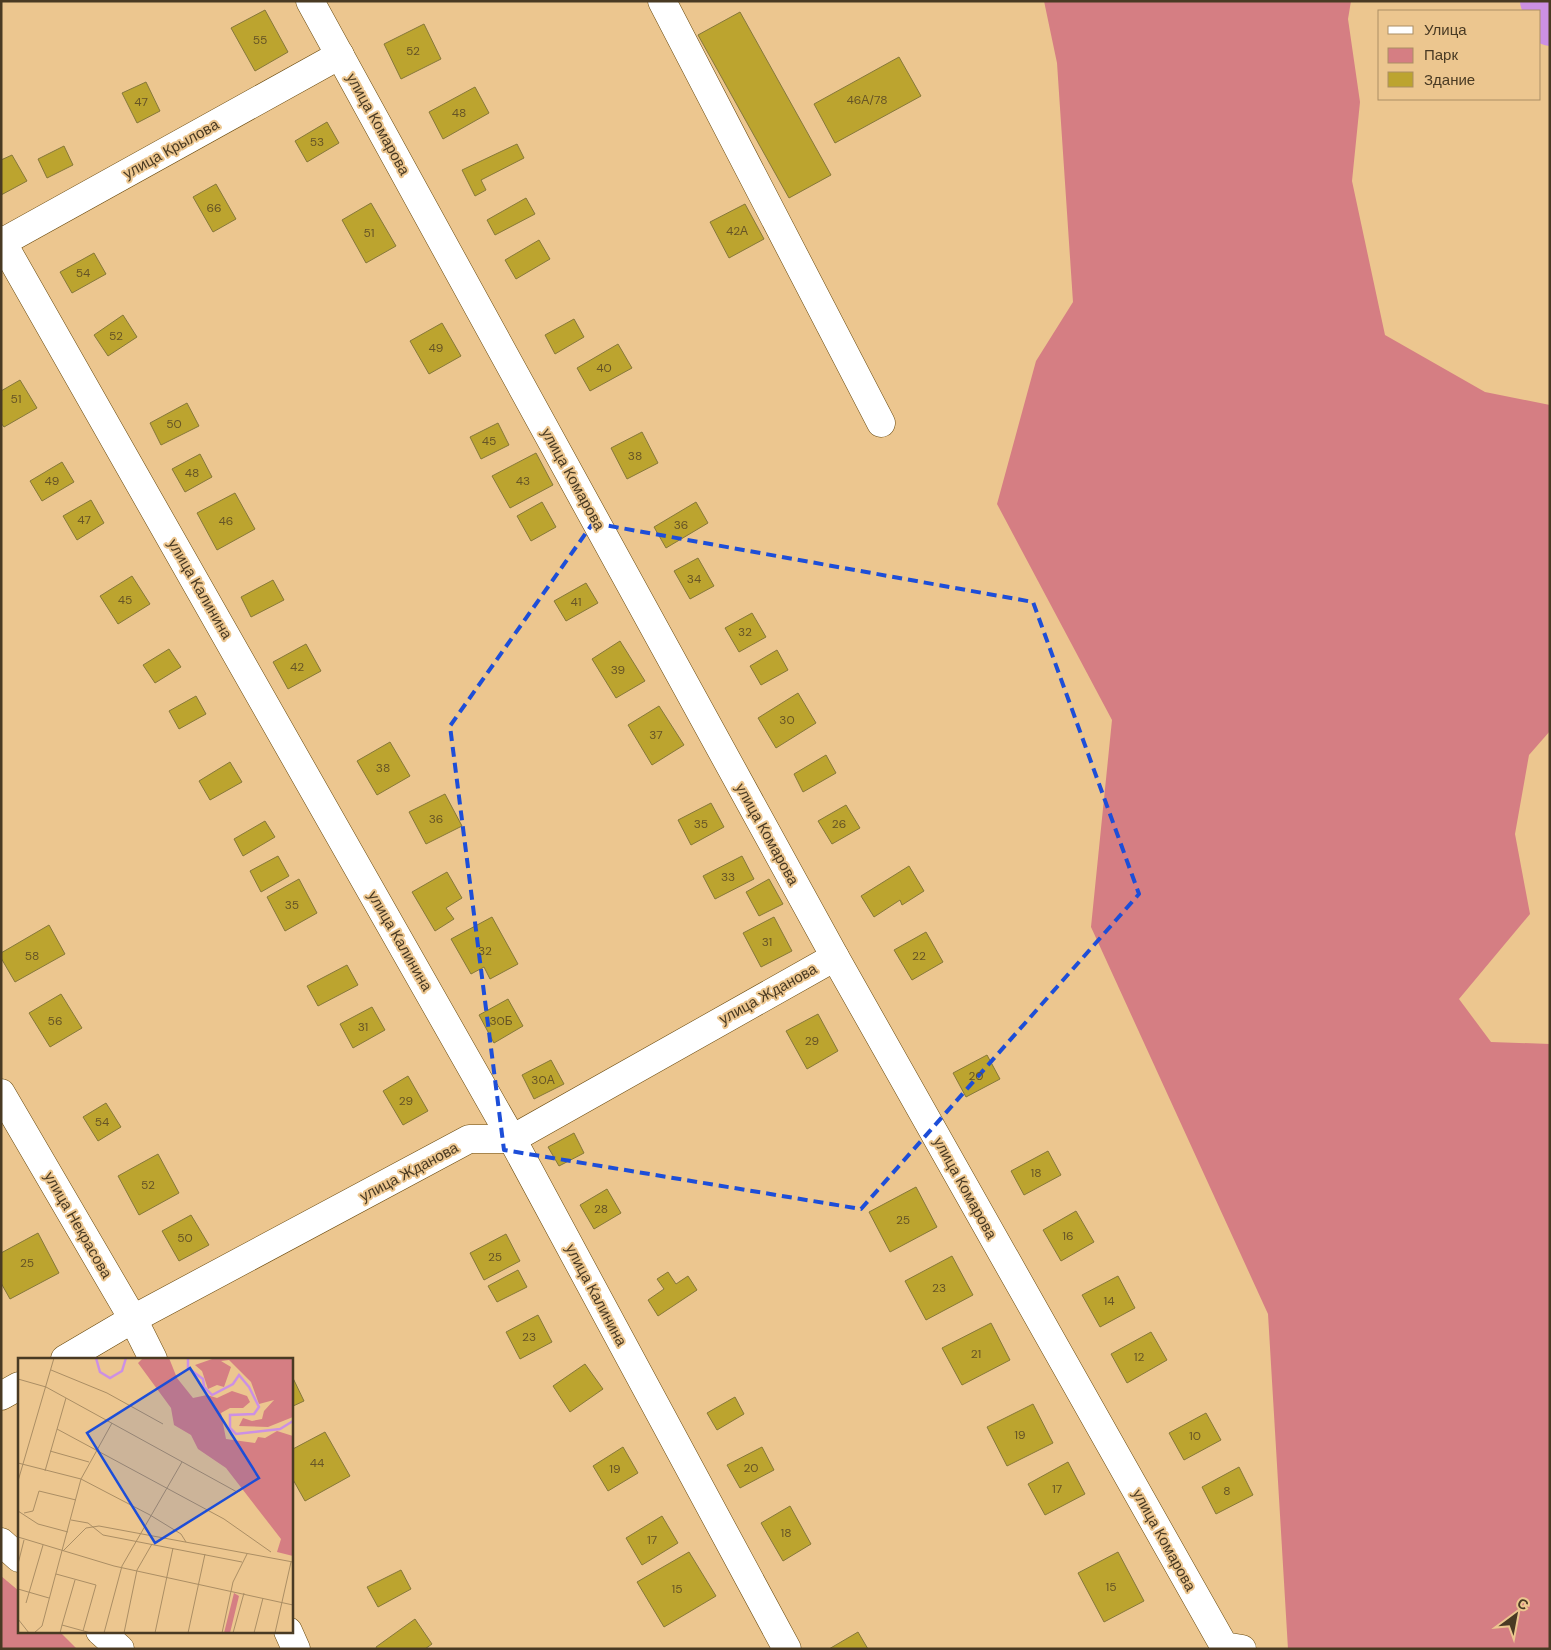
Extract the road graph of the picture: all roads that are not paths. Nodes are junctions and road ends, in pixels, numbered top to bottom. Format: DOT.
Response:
graph roads {
  1 [pos="310,1"];
  2 [pos="662,1"];
  3 [pos="340,55"];
  4 [pos="2,242"];
  5 [pos="881,423"];
  6 [pos="835,957"];
  7 [pos="1,1093"];
  8 [pos="512,1139"];
  9 [pos="133,1319"];
  10 [pos="67,1358"];
  11 [pos="152,1358"];
  12 [pos="18,1387"];
  13 [pos="1,1396"];
  14 [pos="1,1542"];
  15 [pos="18,1557"];
  16 [pos="101,1632"];
  17 [pos="288,1632"];
  18 [pos="120,1649"];
  19 [pos="296,1649"];
  20 [pos="787,1649"];
  21 [pos="1242,1649"];
  1 -- 3 [label="street, улица Комарова"];
  2 -- 5 [label="street"];
  3 -- 4 [label="street, улица Крылова"];
  3 -- 6 [label="street, улица Комарова"];
  4 -- 8 [label="street, улица Калинина"];
  6 -- 8 [label="street, улица Жданова"];
  6 -- 21 [label="street, улица Комарова"];
  7 -- 9 [label="street, улица Некрасова"];
  8 -- 9 [label="street, улица Жданова"];
  8 -- 20 [label="street, улица Калинина"];
  9 -- 10 [label="street, улица Жданова"];
  9 -- 11 [label="street, улица Некрасова"];
  12 -- 13 [label="street"];
  14 -- 15 [label="street"];
  16 -- 18 [label="street"];
  17 -- 19 [label="street"];
}
